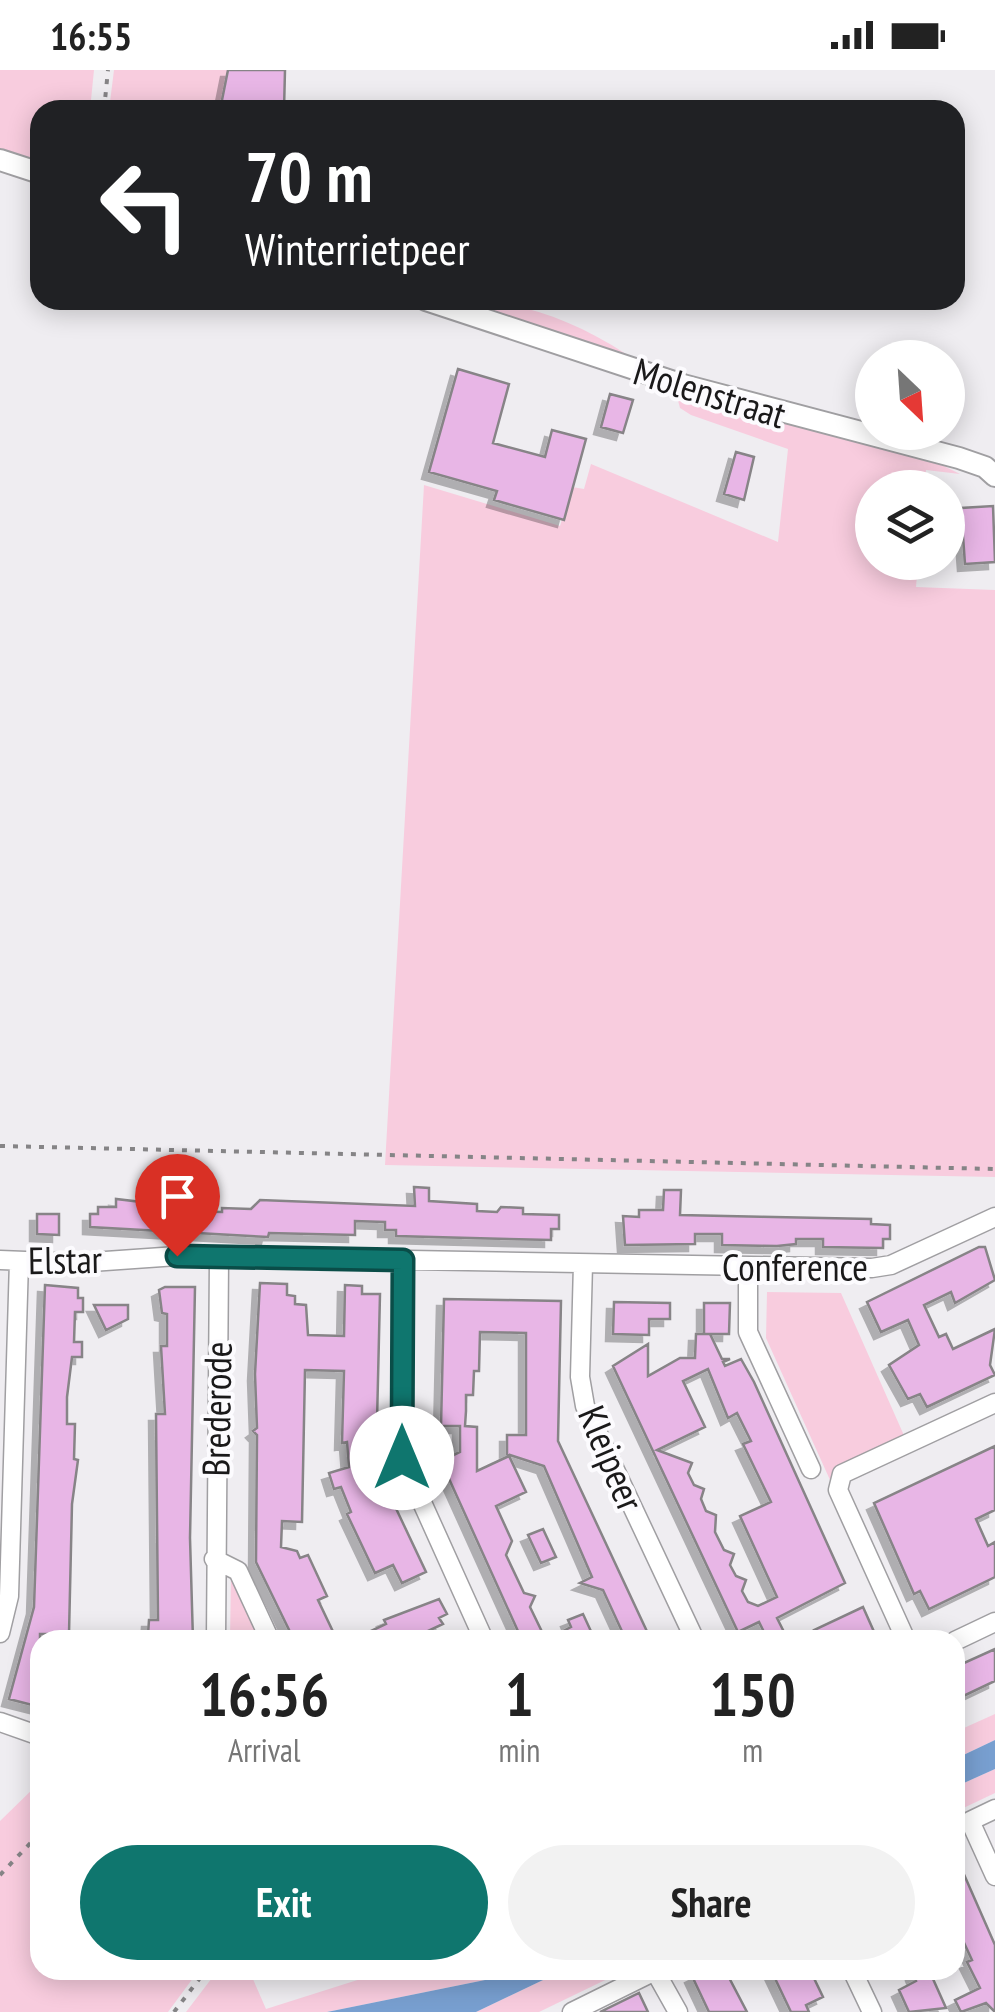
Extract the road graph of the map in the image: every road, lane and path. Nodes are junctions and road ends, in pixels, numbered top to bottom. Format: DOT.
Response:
graph roads {
  1 [pos="108,70"];
  2 [pos="105,100"];
  3 [pos="0,160"];
  4 [pos="30,170"];
  5 [pos="457,310"];
  6 [pos="995,476"];
  7 [pos="0,1146"];
  8 [pos="995,1169"];
  9 [pos="995,1216"];
  10 [pos="219,1258"];
  11 [pos="10,1260"];
  12 [pos="403,1260"];
  13 [pos="583,1264"];
  14 [pos="748,1266"];
  15 [pos="995,1403"];
  16 [pos="811,1469"];
  17 [pos="214,1559"];
  18 [pos="995,1622"];
  19 [pos="216,1630"];
  20 [pos="265,1630"];
  21 [pos="477,1630"];
  22 [pos="690,1630"];
  23 [pos="901,1630"];
  24 [pos="0,1634"];
  25 [pos="965,1636"];
  26 [pos="0,1722"];
  27 [pos="30,1732"];
  28 [pos="995,1809"];
  29 [pos="30,1844"];
  30 [pos="0,1875"];
  31 [pos="995,1876"];
  32 [pos="198,1980"];
  33 [pos="637,1980"];
  34 [pos="660,1980"];
  35 [pos="857,1980"];
  36 [pos="174,2012"];
  37 [pos="572,2012"];
  38 [pos="678,2012"];
  39 [pos="872,2012"];
  1 -- 2 [label="path"];
  3 -- 4 [label="street"];
  5 -- 6 [label="street, Molenstraat"];
  7 -- 8 [label="path"];
  9 -- 14 [label="street, Conference"];
  10 -- 11 [label="street, Elstar"];
  10 -- 12 [label="street, Elstar"];
  10 -- 17 [label="street, Brederode"];
  11 -- 24 [label="street"];
  12 -- 13 [label="street, Conference"];
  12 -- 21 [label="street"];
  13 -- 14 [label="street, Conference"];
  13 -- 22 [label="street, Kleipeer"];
  14 -- 16 [label="street"];
  15 -- 23 [label="street"];
  17 -- 19 [label="street, Brederode"];
  17 -- 20 [label="street"];
  18 -- 25 [label="street"];
  26 -- 27 [label="street"];
  28 -- 31 [label="street"];
  29 -- 30 [label="path"];
  32 -- 36 [label="path"];
  33 -- 37 [label="street"];
  34 -- 38 [label="street"];
  35 -- 39 [label="street"];
}
